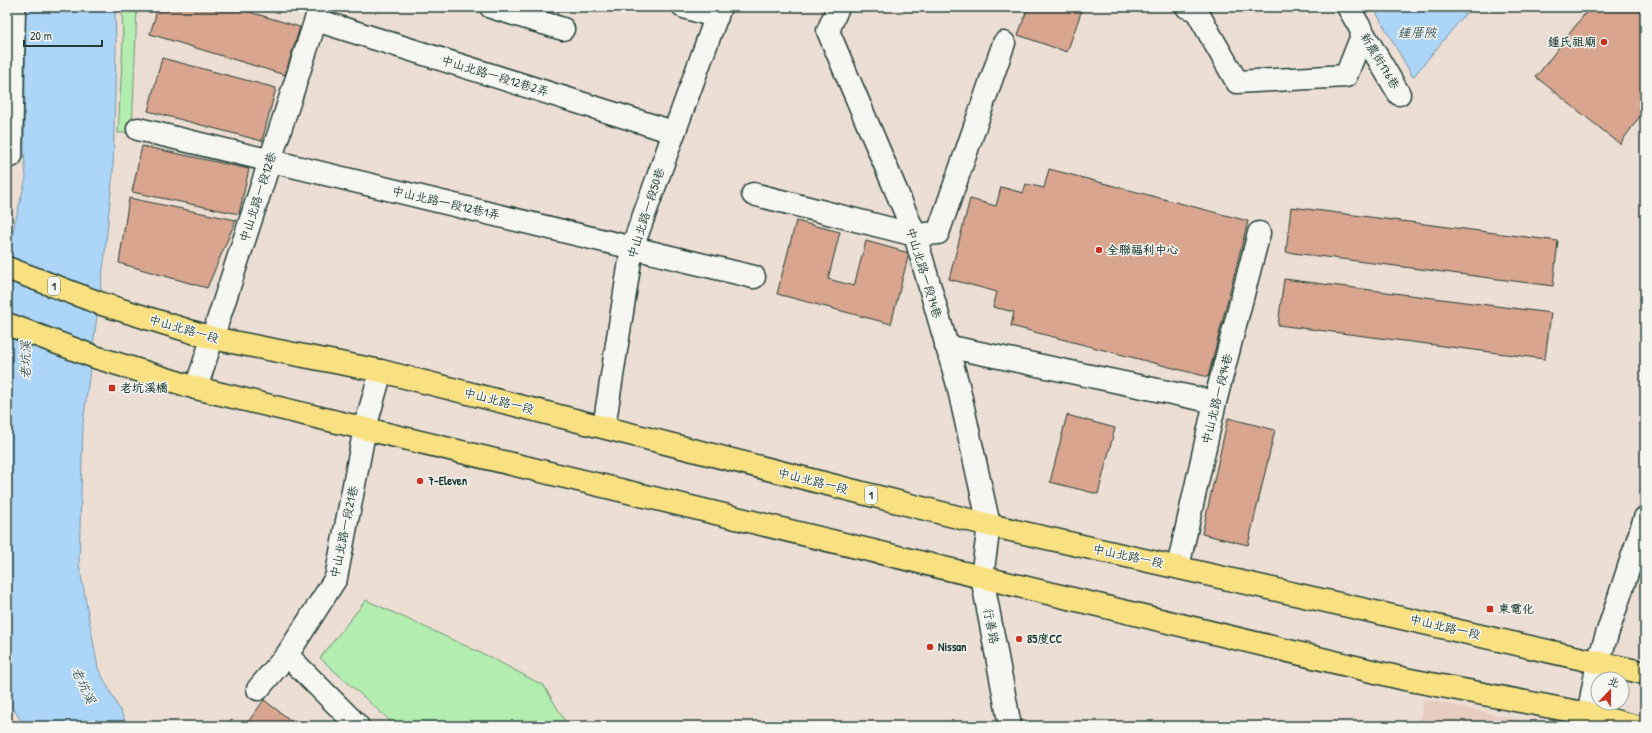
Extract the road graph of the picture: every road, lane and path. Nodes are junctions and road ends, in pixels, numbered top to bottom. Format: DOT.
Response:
graph roads {
  1 [pos="14,7"];
  2 [pos="491,7"];
  3 [pos="684,7"];
  4 [pos="838,7"];
  5 [pos="1348,7"];
  6 [pos="1192,8"];
  7 [pos="718,12"];
  8 [pos="318,13"];
  9 [pos="563,29"];
  10 [pos="1363,33"];
  11 [pos="1004,43"];
  12 [pos="1399,94"];
  13 [pos="138,130"];
  14 [pos="674,132"];
  15 [pos="11,156"];
  16 [pos="270,161"];
  17 [pos="752,194"];
  18 [pos="1259,233"];
  19 [pos="915,235"];
  20 [pos="632,248"];
  21 [pos="7,268"];
  22 [pos="754,277"];
  23 [pos="7,324"];
  24 [pos="212,338"];
  25 [pos="946,346"];
  26 [pos="381,370"];
  27 [pos="196,388"];
  28 [pos="1215,402"];
  29 [pos="604,427"];
  30 [pos="365,428"];
  31 [pos="1645,518"];
  32 [pos="989,525"];
  33 [pos="1178,567"];
  34 [pos="982,578"];
  35 [pos="287,655"];
  36 [pos="1598,662"];
  37 [pos="1645,673"];
  38 [pos="258,689"];
  39 [pos="1587,720"];
  40 [pos="358,726"];
  41 [pos="1010,726"];
  42 [pos="1634,726"];
  1 -- 15 [label="street"];
  2 -- 9 [label="street"];
  3 -- 7 [label="street"];
  4 -- 19 [label="street, 中山北路一段74巷"];
  5 -- 10 [label="street, 新農街176巷"];
  6 -- 10 [label="street"];
  7 -- 14 [label="street, 中山北路一段50巷"];
  8 -- 14 [label="street, 中山北路一段12巷2弄"];
  8 -- 16 [label="street, 中山北路一段12巷"];
  10 -- 12 [label="street, 新農街176巷"];
  11 -- 19 [label="street"];
  13 -- 16 [label="street, 中山北路一段12巷1弄"];
  14 -- 20 [label="street, 中山北路一段50巷"];
  16 -- 20 [label="street, 中山北路一段12巷1弄"];
  16 -- 24 [label="street, 中山北路一段12巷"];
  17 -- 19 [label="street"];
  18 -- 28 [label="street, 中山北路一段94巷"];
  19 -- 25 [label="street, 中山北路一段74巷"];
  20 -- 22 [label="street, 中山北路一段12巷1弄"];
  20 -- 29 [label="street, 中山北路一段50巷"];
  21 -- 24 [label="main road, 中山北路一段 / 1"];
  23 -- 27 [label="main road"];
  24 -- 26 [label="main road, 中山北路一段 / 1"];
  24 -- 27 [label="street, 中山北路一段12巷"];
  25 -- 28 [label="street"];
  25 -- 32 [label="street, 中山北路一段74巷"];
  26 -- 29 [label="main road, 中山北路一段 / 1"];
  26 -- 30 [label="street, 中山北路一段21巷"];
  27 -- 30 [label="main road"];
  28 -- 33 [label="street, 中山北路一段94巷"];
  29 -- 32 [label="main road, 中山北路一段 / 1"];
  30 -- 34 [label="main road"];
  30 -- 35 [label="street, 中山北路一段21巷"];
  31 -- 36 [label="street"];
  32 -- 33 [label="main road, 中山北路一段 / 1"];
  32 -- 34 [label="street, 行善路"];
  33 -- 36 [label="main road, 中山北路一段 / 1"];
  34 -- 39 [label="main road"];
  34 -- 41 [label="street, 行善路"];
  35 -- 38 [label="street, 中山北路一段21巷"];
  35 -- 40 [label="street"];
  36 -- 37 [label="main road, 中山北路一段 / 1"];
  36 -- 39 [label="street"];
  39 -- 42 [label="main road"];
}
